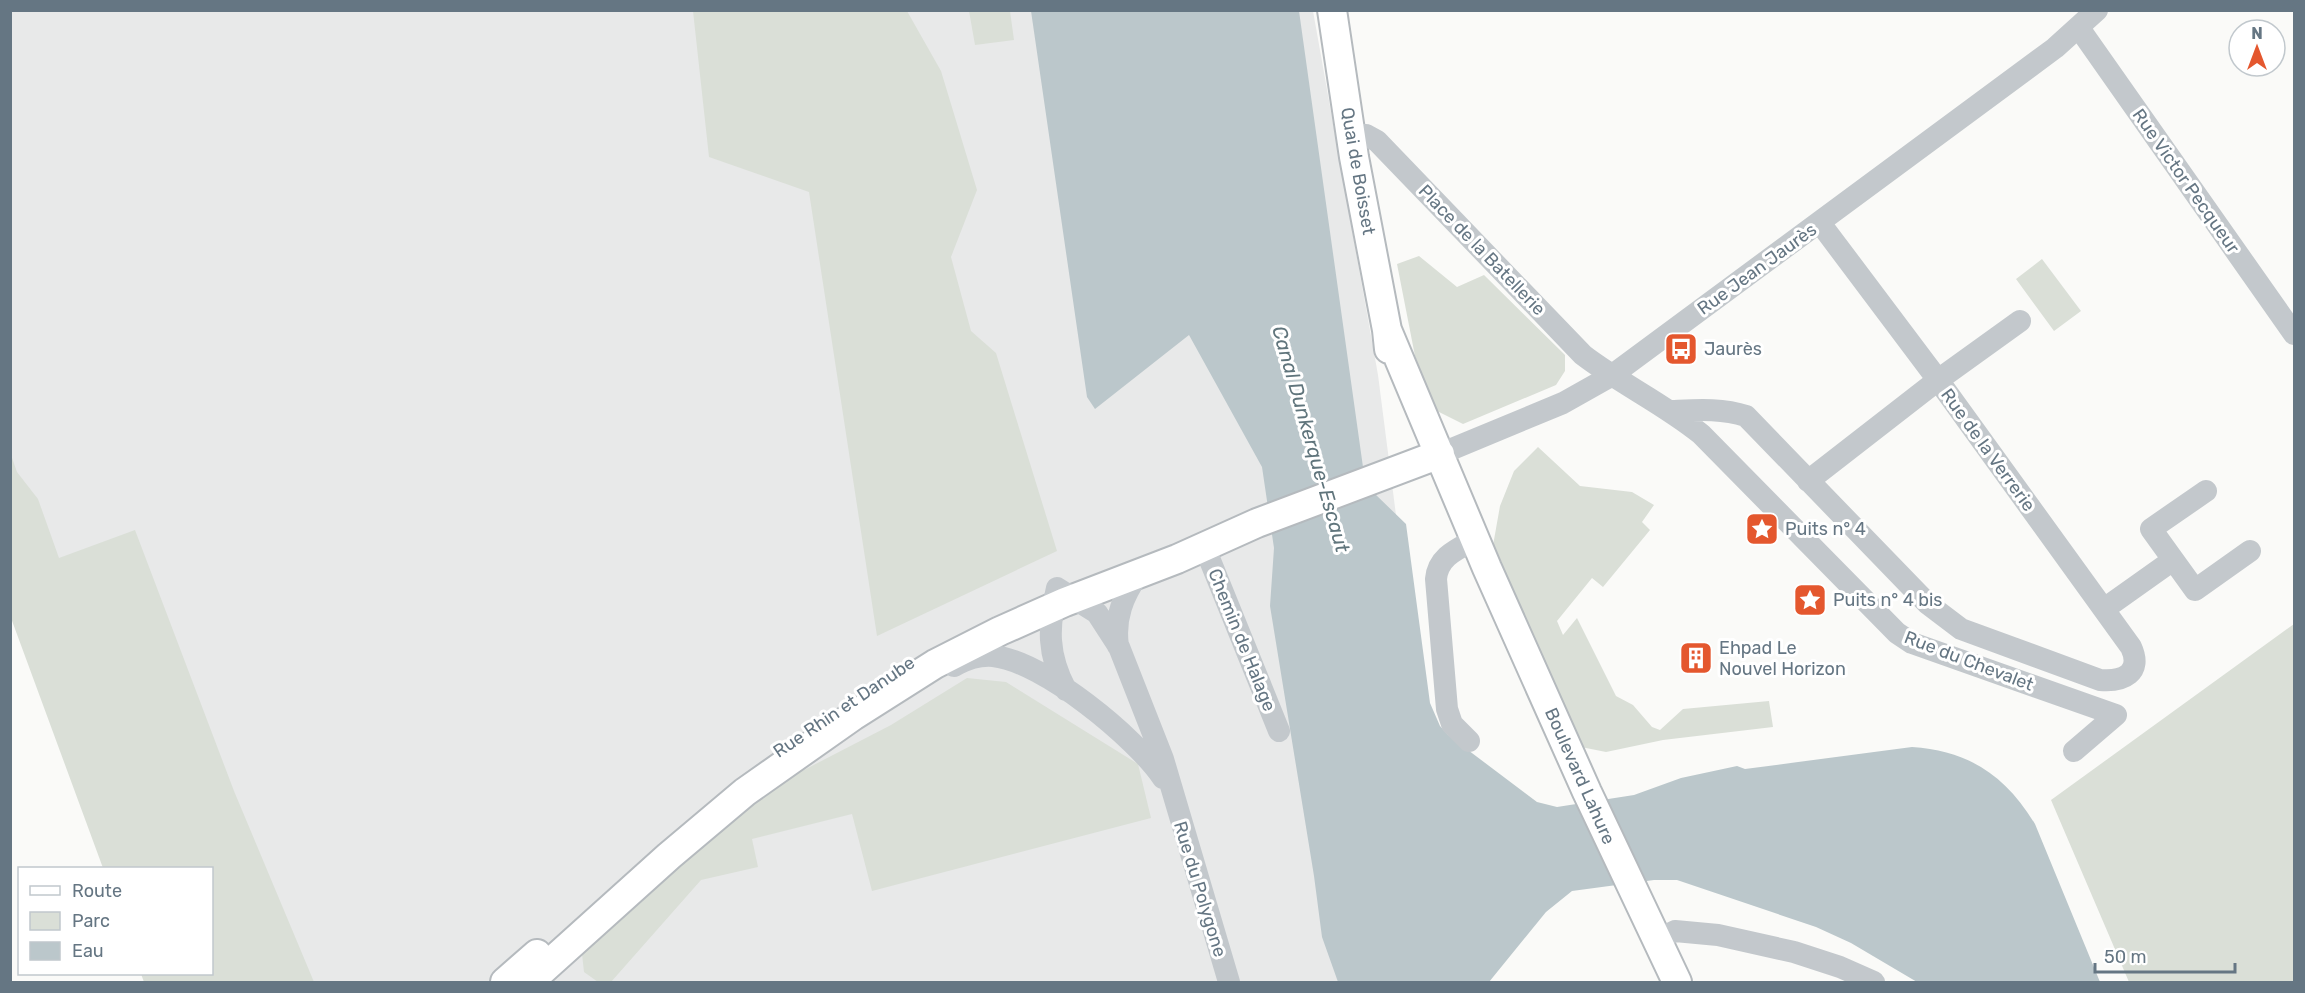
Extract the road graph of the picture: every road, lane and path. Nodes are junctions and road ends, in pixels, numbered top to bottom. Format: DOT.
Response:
graph roads {
  1 [pos="1332,10"];
  2 [pos="2097,10"];
  3 [pos="2079,28"];
  4 [pos="1350,135"];
  5 [pos="1820,223"];
  6 [pos="2020,321"];
  7 [pos="2295,334"];
  8 [pos="1611,376"];
  9 [pos="1938,380"];
  10 [pos="1672,411"];
  11 [pos="1433,456"];
  12 [pos="1808,481"];
  13 [pos="2206,490"];
  14 [pos="1250,526"];
  15 [pos="1472,541"];
  16 [pos="1205,548"];
  17 [pos="2250,551"];
  18 [pos="2173,560"];
  19 [pos="1139,573"];
  20 [pos="1061,598"];
  21 [pos="2104,609"];
  22 [pos="1119,647"];
  23 [pos="1066,690"];
  24 [pos="873,703"];
  25 [pos="1279,731"];
  26 [pos="1469,741"];
  27 [pos="2074,751"];
  28 [pos="1172,796"];
  29 [pos="1657,940"];
  30 [pos="505,982"];
  31 [pos="528,982"];
  32 [pos="1229,982"];
  33 [pos="1677,982"];
  34 [pos="1875,982"];
  1 -- 4 [label="main road, Quai de Boisset"];
  2 -- 3 [label="street, Rue Jean Jaurès"];
  3 -- 5 [label="street, Rue Jean Jaurès"];
  3 -- 7 [label="street, Rue Victor Pecqueur"];
  4 -- 8 [label="street, Place de la Batellerie"];
  4 -- 11 [label="main road, Quai de Boisset"];
  5 -- 8 [label="street, Rue Jean Jaurès"];
  5 -- 9 [label="street, Rue de la Verrerie"];
  6 -- 9 [label="street"];
  8 -- 10 [label="street, Rue du Chevalet"];
  8 -- 11 [label="street, Rue Jean Jaurès"];
  9 -- 12 [label="street"];
  9 -- 21 [label="street, Rue de la Verrerie"];
  10 -- 12 [label="street"];
  10 -- 27 [label="street, Rue du Chevalet"];
  11 -- 14 [label="main road, Rue Jean Jaurès"];
  11 -- 15 [label="main road, Boulevard Lahure"];
  12 -- 21 [label="street, Rue de la Verrerie"];
  13 -- 18 [label="street"];
  14 -- 16 [label="main road, Rue Rhin et Danube"];
  14 -- 20 [label="main road, Rue Rhin et Danube"];
  15 -- 26 [label="street"];
  15 -- 29 [label="main road, Boulevard Lahure"];
  16 -- 19 [label="main road, Rue Rhin et Danube"];
  16 -- 25 [label="street, Chemin de Halage"];
  17 -- 18 [label="street"];
  18 -- 21 [label="street"];
  19 -- 20 [label="main road, Rue Rhin et Danube"];
  19 -- 22 [label="street, Rue du Polygone"];
  20 -- 22 [label="street, Rue du Polygone"];
  20 -- 23 [label="street, Rue du Polygone"];
  20 -- 24 [label="main road, Rue Rhin et Danube"];
  20 -- 30 [label="main road, Rue Rhin et Danube"];
  22 -- 28 [label="street, Rue du Polygone"];
  23 -- 24 [label="street, Rue du Polygone"];
  23 -- 28 [label="street, Rue du Polygone"];
  24 -- 31 [label="main road, Rue Rhin et Danube"];
  28 -- 32 [label="street, Rue du Polygone"];
  29 -- 33 [label="main road, Boulevard Lahure"];
  29 -- 34 [label="street"];
}
